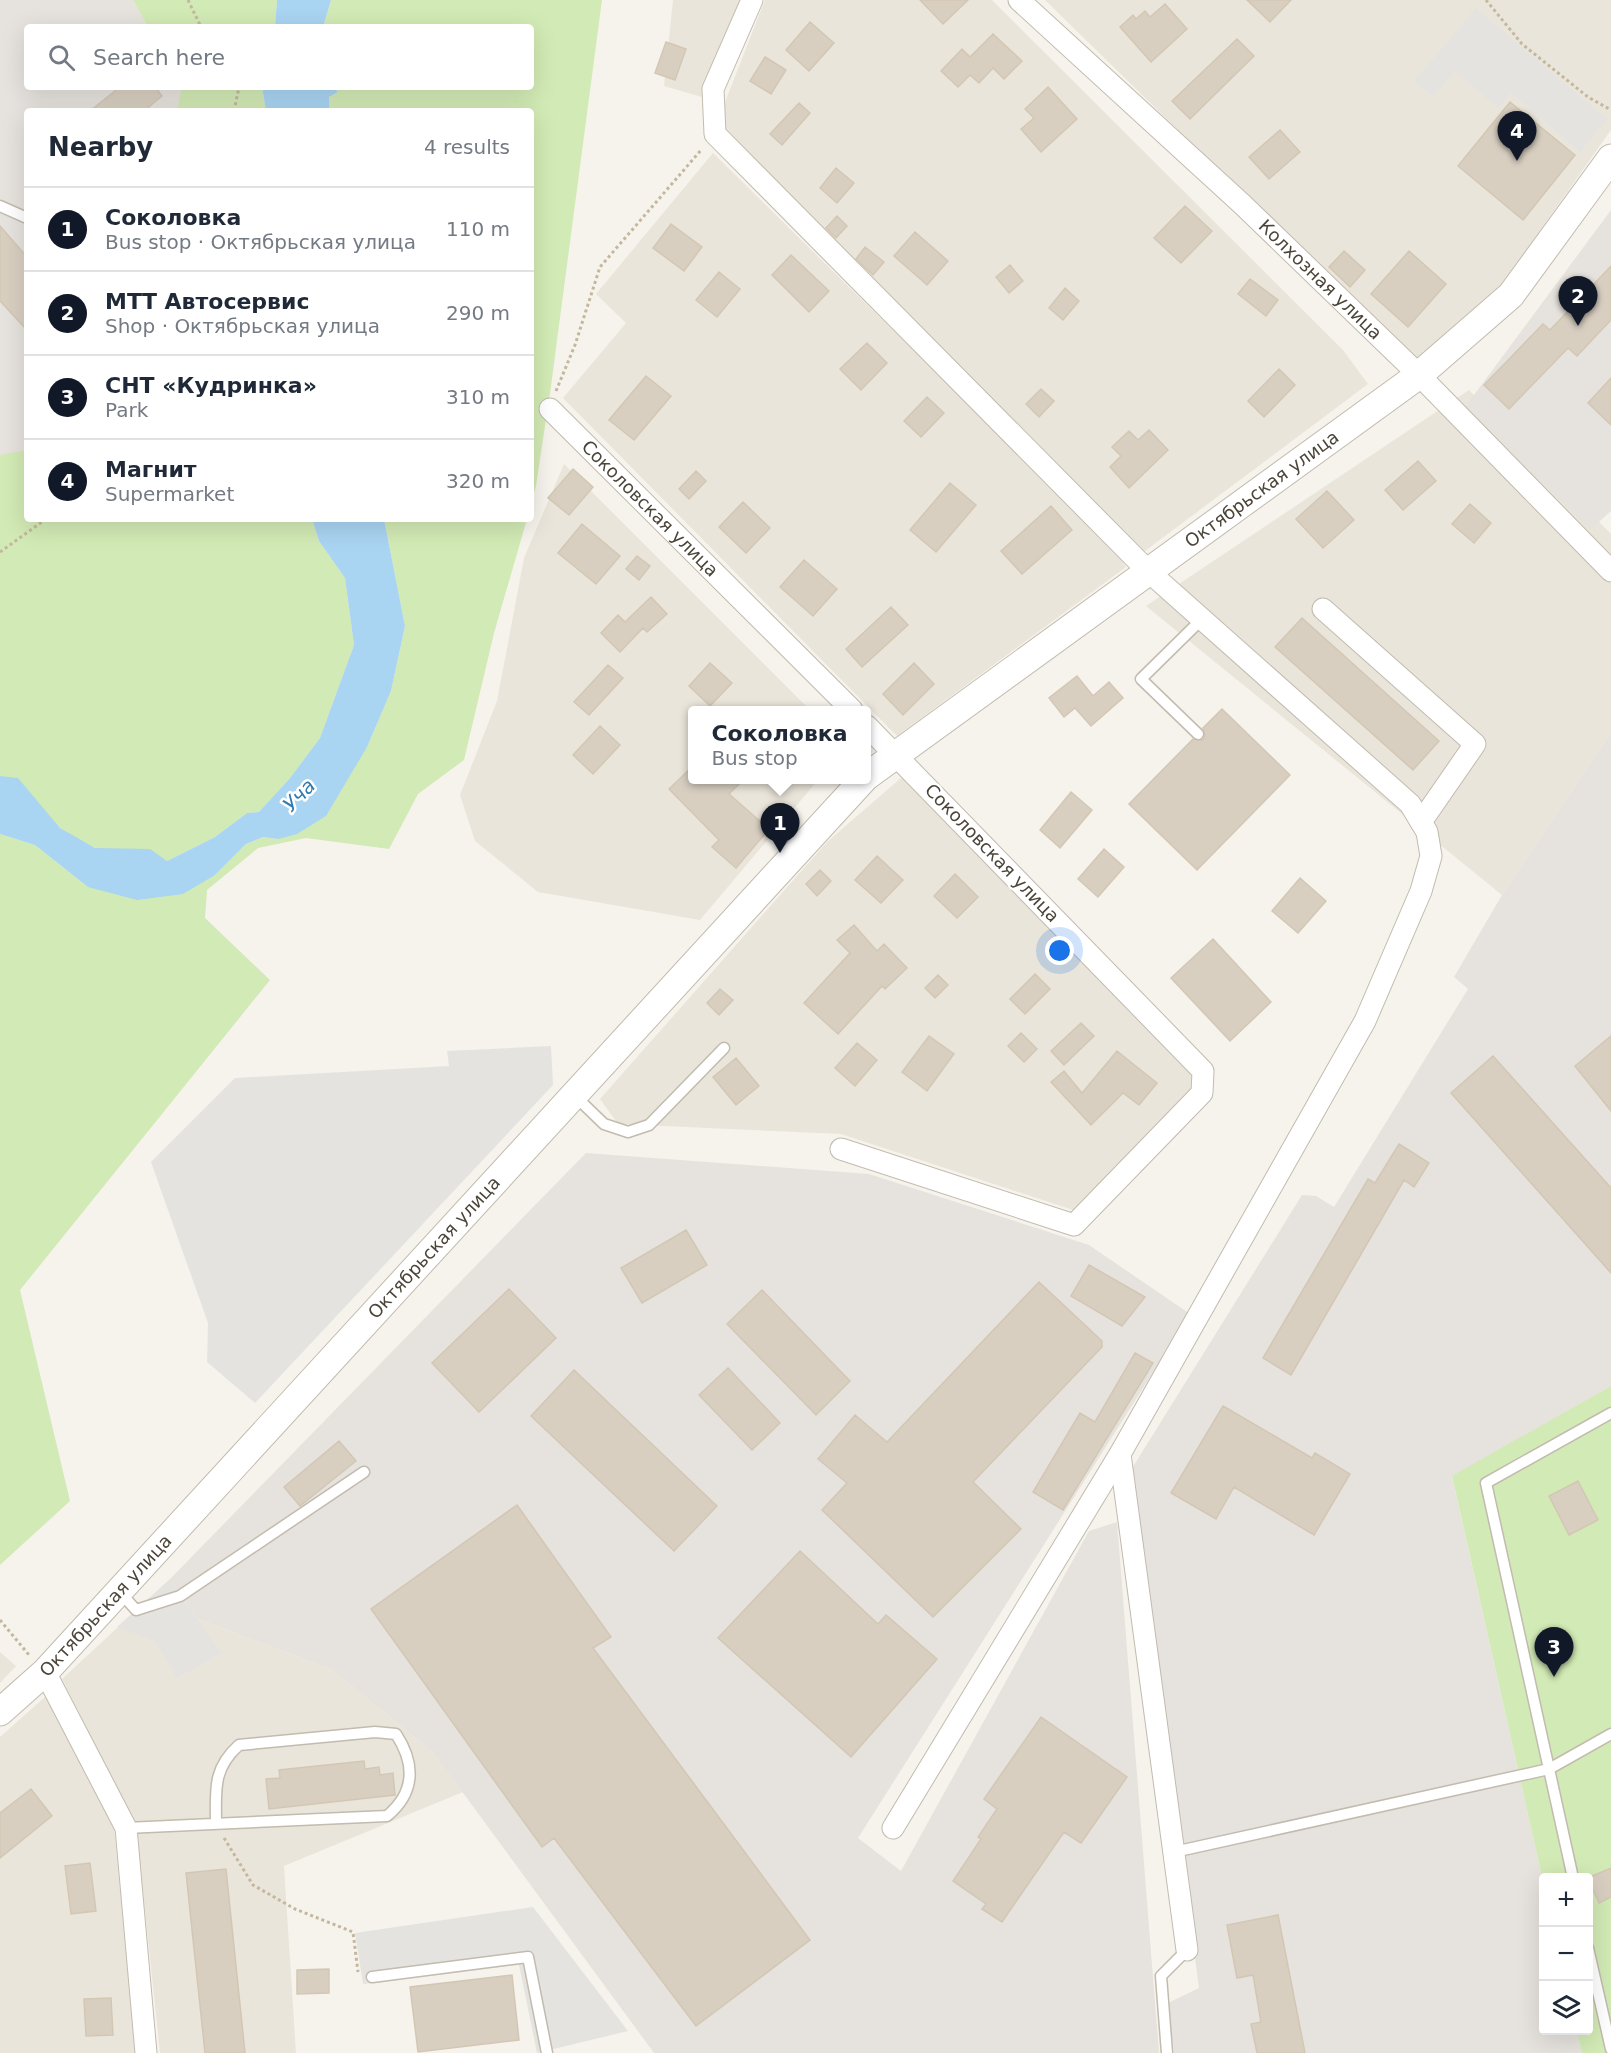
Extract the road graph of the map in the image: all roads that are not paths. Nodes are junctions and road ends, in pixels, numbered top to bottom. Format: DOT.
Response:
graph roads {
  1 [pos="752,0"];
  2 [pos="1019,0"];
  3 [pos="1611,158"];
  4 [pos="0,206"];
  5 [pos="24,217"];
  6 [pos="1419,375"];
  7 [pos="550,410"];
  8 [pos="1148,571"];
  9 [pos="1611,571"];
  10 [pos="1323,609"];
  11 [pos="1202,619"];
  12 [pos="847,706"];
  13 [pos="871,730"];
  14 [pos="1198,734"];
  15 [pos="895,754"];
  16 [pos="871,773"];
  17 [pos="859,784"];
  18 [pos="1421,822"];
  19 [pos="724,1048"];
  20 [pos="573,1094"];
  21 [pos="841,1149"];
  22 [pos="1611,1413"];
  23 [pos="1120,1454"];
  24 [pos="364,1472"];
  25 [pos="118,1591"];
  26 [pos="45,1672"];
  27 [pos="0,1712"];
  28 [pos="1611,1734"];
  29 [pos="1549,1769"];
  30 [pos="216,1824"];
  31 [pos="126,1828"];
  32 [pos="893,1828"];
  33 [pos="1174,1852"];
  34 [pos="1572,1873"];
  35 [pos="1187,1950"];
  36 [pos="1593,1970"];
  37 [pos="372,1977"];
  38 [pos="1611,2049"];
  39 [pos="146,2053"];
  40 [pos="547,2053"];
  41 [pos="1167,2053"];
  1 -- 8 [label="street"];
  2 -- 6 [label="street, Колхозная улица"];
  3 -- 6 [label="street, Октябрьская улица"];
  4 -- 5 [label="lane"];
  6 -- 8 [label="street, Октябрьская улица"];
  6 -- 9 [label="street, Колхозная улица"];
  7 -- 12 [label="street, Соколовская улица"];
  8 -- 11 [label="street"];
  8 -- 15 [label="street, Октябрьская улица"];
  10 -- 18 [label="street"];
  11 -- 14 [label="lane"];
  11 -- 18 [label="street"];
  13 -- 15 [label="street, Соколовская улица"];
  15 -- 16 [label="street, Октябрьская улица"];
  15 -- 21 [label="street, Соколовская улица"];
  17 -- 20 [label="street, Октябрьская улица"];
  18 -- 23 [label="street"];
  19 -- 20 [label="lane"];
  20 -- 25 [label="street, Октябрьская улица"];
  22 -- 29 [label="lane"];
  23 -- 32 [label="street"];
  23 -- 33 [label="street"];
  24 -- 25 [label="lane"];
  25 -- 26 [label="street, Октябрьская улица"];
  26 -- 27 [label="street, Октябрьская улица"];
  26 -- 31 [label="street"];
  28 -- 29 [label="lane"];
  29 -- 33 [label="lane"];
  29 -- 34 [label="lane"];
  30 -- 30 [label="lane"];
  30 -- 31 [label="lane"];
  31 -- 39 [label="street"];
  33 -- 35 [label="street"];
  35 -- 41 [label="lane"];
  36 -- 38 [label="lane"];
  37 -- 40 [label="lane"];
}
